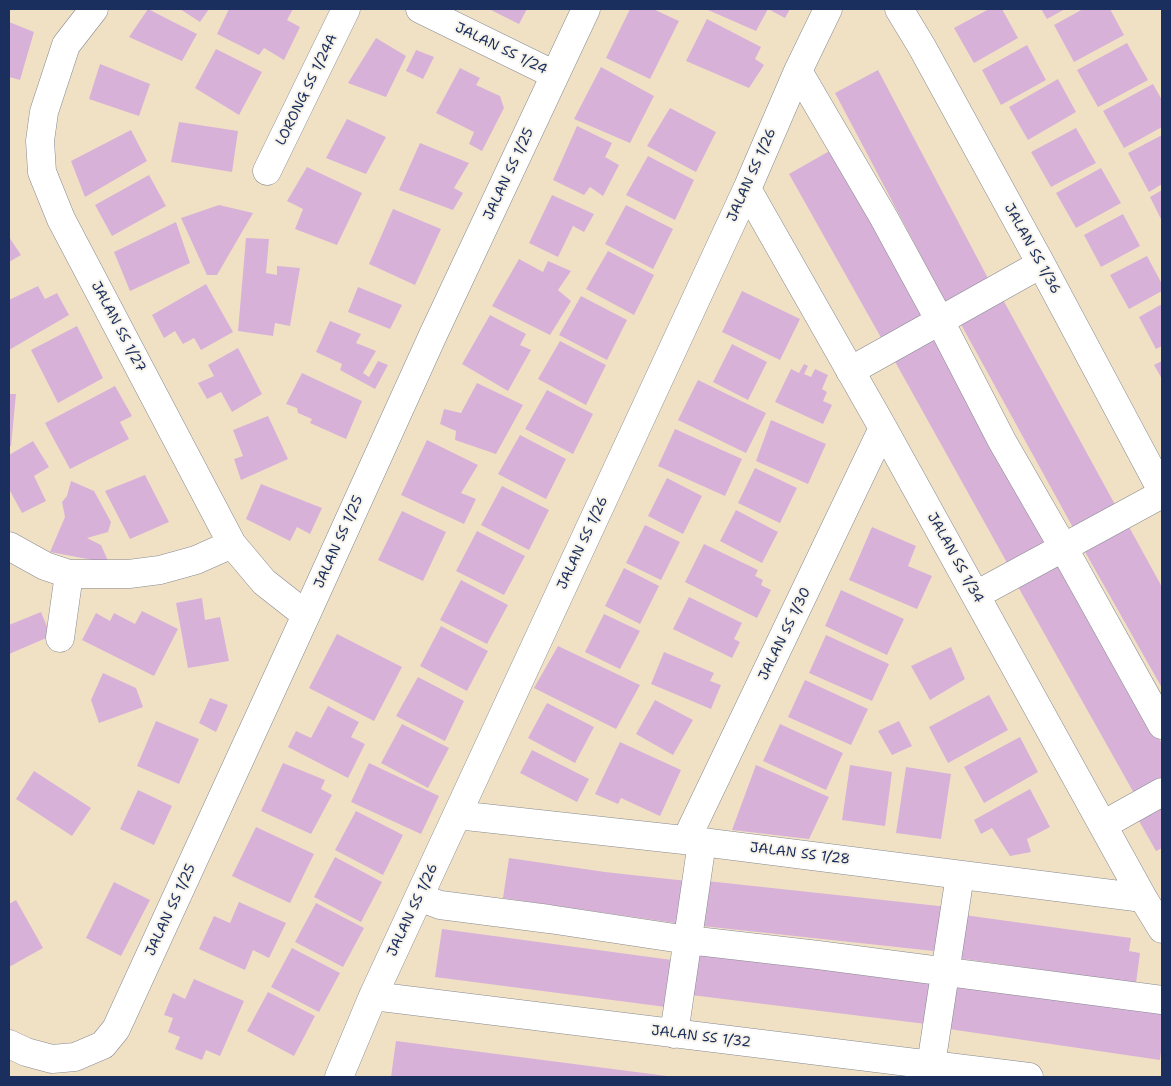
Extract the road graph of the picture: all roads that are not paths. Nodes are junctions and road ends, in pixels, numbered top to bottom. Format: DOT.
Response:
graph roads {
  1 [pos="94,9"];
  2 [pos="346,9"];
  3 [pos="420,9"];
  4 [pos="586,9"];
  5 [pos="828,9"];
  6 [pos="899,9"];
  7 [pos="798,71"];
  8 [pos="555,75"];
  9 [pos="267,171"];
  10 [pos="747,188"];
  11 [pos="1041,264"];
  12 [pos="940,321"];
  13 [pos="850,371"];
  14 [pos="883,428"];
  15 [pos="1162,492"];
  16 [pos="232,544"];
  17 [pos="9,546"];
  18 [pos="1063,547"];
  19 [pos="68,574"];
  20 [pos="976,595"];
  21 [pos="306,615"];
  22 [pos="60,638"];
  23 [pos="1162,725"];
  24 [pos="1162,792"];
  25 [pos="457,815"];
  26 [pos="1102,825"];
  27 [pos="694,841"];
  28 [pos="960,875"];
  29 [pos="419,897"];
  30 [pos="1143,898"];
  31 [pos="1162,929"];
  32 [pos="688,940"];
  33 [pos="946,972"];
  34 [pos="373,996"];
  35 [pos="1162,1000"];
  36 [pos="674,1034"];
  37 [pos="9,1044"];
  38 [pos="931,1065"];
  39 [pos="339,1077"];
  40 [pos="1029,1077"];
  1 -- 16 [label="street, JALAN SS 1/27"];
  2 -- 9 [label="street, LORONG SS 1/24A"];
  3 -- 8 [label="street, JALAN SS 1/24"];
  4 -- 8 [label="street, JALAN SS 1/25"];
  5 -- 7 [label="street, JALAN SS 1/26"];
  6 -- 11 [label="street, JALAN SS 1/36"];
  7 -- 10 [label="street, JALAN SS 1/26"];
  7 -- 12 [label="street"];
  8 -- 21 [label="street, JALAN SS 1/25"];
  10 -- 13 [label="street, JALAN SS 1/34"];
  10 -- 25 [label="street, JALAN SS 1/26"];
  11 -- 12 [label="street"];
  11 -- 15 [label="street, JALAN SS 1/36"];
  12 -- 13 [label="street"];
  12 -- 18 [label="street"];
  13 -- 14 [label="street, JALAN SS 1/34"];
  14 -- 20 [label="street, JALAN SS 1/34"];
  14 -- 27 [label="street, JALAN SS 1/30"];
  15 -- 18 [label="street"];
  16 -- 19 [label="street"];
  16 -- 21 [label="street, JALAN SS 1/27"];
  17 -- 19 [label="street"];
  18 -- 20 [label="street"];
  18 -- 23 [label="street"];
  19 -- 22 [label="street"];
  20 -- 26 [label="street, JALAN SS 1/34"];
  21 -- 37 [label="street, JALAN SS 1/25"];
  24 -- 26 [label="street"];
  25 -- 27 [label="street, JALAN SS 1/28"];
  25 -- 29 [label="street, JALAN SS 1/26"];
  26 -- 30 [label="street, JALAN SS 1/34"];
  27 -- 28 [label="street, JALAN SS 1/28"];
  27 -- 32 [label="street, JALAN SS 1/30"];
  28 -- 30 [label="street, JALAN SS 1/28"];
  28 -- 33 [label="street"];
  29 -- 32 [label="street"];
  29 -- 34 [label="street, JALAN SS 1/26"];
  30 -- 31 [label="street, JALAN SS 1/34"];
  32 -- 33 [label="street"];
  32 -- 36 [label="street, JALAN SS 1/30"];
  33 -- 35 [label="street"];
  33 -- 38 [label="street"];
  34 -- 36 [label="street, JALAN SS 1/32"];
  34 -- 39 [label="street, JALAN SS 1/26"];
  36 -- 38 [label="street, JALAN SS 1/32"];
  38 -- 40 [label="street, JALAN SS 1/32"];
}
